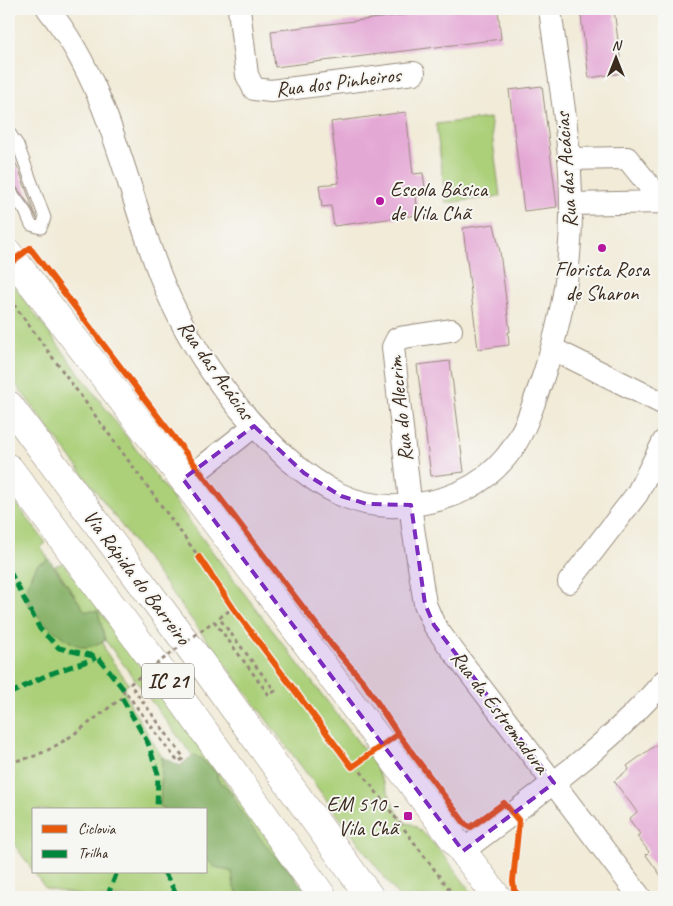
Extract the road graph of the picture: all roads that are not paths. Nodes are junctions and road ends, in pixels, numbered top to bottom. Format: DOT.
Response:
graph roads {
  1 [pos="48,9"];
  2 [pos="239,9"];
  3 [pos="550,9"];
  4 [pos="414,73"];
  5 [pos="9,132"];
  6 [pos="569,159"];
  7 [pos="9,190"];
  8 [pos="663,203"];
  9 [pos="572,204"];
  10 [pos="9,254"];
  11 [pos="451,330"];
  12 [pos="553,349"];
  13 [pos="664,404"];
  14 [pos="9,405"];
  15 [pos="254,426"];
  16 [pos="664,441"];
  17 [pos="9,468"];
  18 [pos="183,480"];
  19 [pos="411,505"];
  20 [pos="568,582"];
  21 [pos="664,681"];
  22 [pos="554,783"];
  23 [pos="463,852"];
  24 [pos="323,897"];
  25 [pos="370,897"];
  26 [pos="497,897"];
  27 [pos="640,897"];
  1 -- 15 [label="street, Rua das Acácias"];
  2 -- 4 [label="street, Rua dos Pinheiros"];
  3 -- 6 [label="street, Rua das Acácias"];
  5 -- 7 [label="lane"];
  6 -- 8 [label="street"];
  6 -- 9 [label="street, Rua das Acácias"];
  8 -- 9 [label="street"];
  9 -- 12 [label="street, Rua das Acácias"];
  10 -- 18 [label="main road"];
  11 -- 19 [label="street, Rua do Alecrim"];
  12 -- 13 [label="street"];
  12 -- 19 [label="street, Rua das Acácias"];
  14 -- 25 [label="main road, Via Rápida do Barreiro / IC 21"];
  15 -- 18 [label="street"];
  15 -- 19 [label="street, Rua das Acácias"];
  16 -- 20 [label="street"];
  17 -- 24 [label="main road, Via Rápida do Barreiro / IC 21"];
  18 -- 23 [label="main road"];
  19 -- 22 [label="street, Rua da Estremadura"];
  21 -- 22 [label="street"];
  22 -- 23 [label="street"];
  22 -- 27 [label="street, Rua da Estremadura"];
  23 -- 26 [label="main road"];
}
